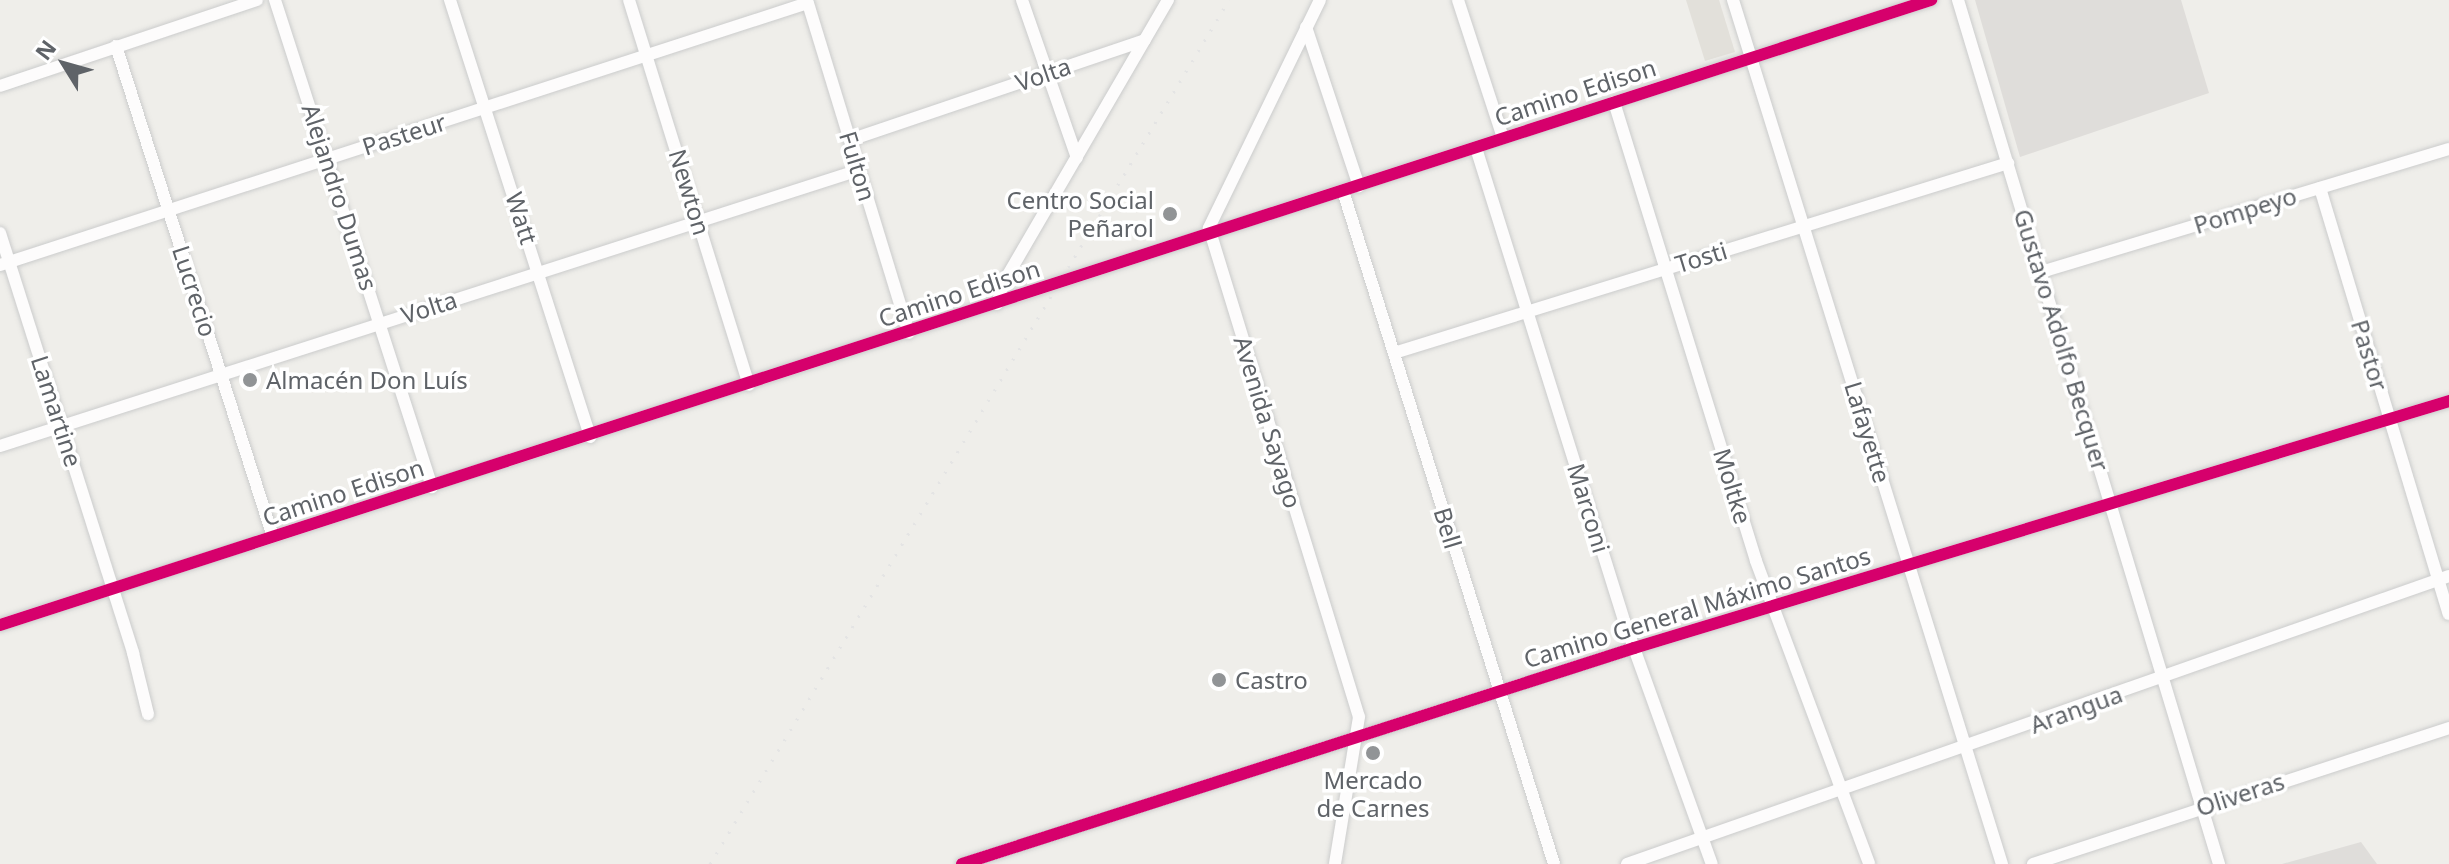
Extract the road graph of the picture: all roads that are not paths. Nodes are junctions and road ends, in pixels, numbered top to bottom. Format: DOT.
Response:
graph roads {
  1 [pos="257,0"];
  2 [pos="275,0"];
  3 [pos="450,0"];
  4 [pos="629,0"];
  5 [pos="1022,0"];
  6 [pos="1168,0"];
  7 [pos="1320,0"];
  8 [pos="1458,0"];
  9 [pos="1733,0"];
  10 [pos="1931,0"];
  11 [pos="1958,0"];
  12 [pos="807,2"];
  13 [pos="1306,27"];
  14 [pos="1145,40"];
  15 [pos="116,46"];
  16 [pos="648,55"];
  17 [pos="1751,57"];
  18 [pos="1046,72"];
  19 [pos="0,86"];
  20 [pos="1614,102"];
  21 [pos="487,107"];
  22 [pos="1503,138"];
  23 [pos="850,140"];
  24 [pos="1476,148"];
  25 [pos="2449,149"];
  26 [pos="1077,158"];
  27 [pos="328,159"];
  28 [pos="2008,163"];
  29 [pos="859,170"];
  30 [pos="1359,186"];
  31 [pos="2320,188"];
  32 [pos="1343,191"];
  33 [pos="168,210"];
  34 [pos="699,222"];
  35 [pos="1805,225"];
  36 [pos="0,233"];
  37 [pos="1209,234"];
  38 [pos="5,264"];
  39 [pos="1667,267"];
  40 [pos="539,272"];
  41 [pos="2041,272"];
  42 [pos="997,304"];
  43 [pos="1528,311"];
  44 [pos="381,322"];
  45 [pos="909,333"];
  46 [pos="1394,353"];
  47 [pos="222,372"];
  48 [pos="749,385"];
  49 [pos="2449,401"];
  50 [pos="2390,419"];
  51 [pos="61,426"];
  52 [pos="590,437"];
  53 [pos="0,446"];
  54 [pos="432,487"];
  55 [pos="2112,506"];
  56 [pos="273,537"];
  57 [pos="1908,565"];
  58 [pos="2444,578"];
  59 [pos="113,588"];
  60 [pos="1772,606"];
  61 [pos="2449,614"];
  62 [pos="0,625"];
  63 [pos="1634,648"];
  64 [pos="2164,678"];
  65 [pos="1499,690"];
  66 [pos="148,714"];
  67 [pos="2449,728"];
  68 [pos="1360,734"];
  69 [pos="1968,748"];
  70 [pos="1841,791"];
  71 [pos="2201,805"];
  72 [pos="1703,840"];
  73 [pos="962,864"];
  74 [pos="1335,864"];
  75 [pos="1554,864"];
  76 [pos="1627,864"];
  77 [pos="1712,864"];
  78 [pos="1869,864"];
  79 [pos="2002,864"];
  80 [pos="2033,864"];
  81 [pos="2219,864"];
  1 -- 15 [label="street"];
  2 -- 27 [label="street, Alejandro Dumas"];
  3 -- 21 [label="street, Watt"];
  4 -- 16 [label="street, Newton"];
  5 -- 18 [label="street"];
  6 -- 14 [label="street"];
  7 -- 13 [label="street"];
  8 -- 22 [label="street"];
  9 -- 17 [label="street, Lafayette"];
  10 -- 17 [label="street, Camino Edison"];
  11 -- 28 [label="street, Gustavo Adolfo Becquer"];
  12 -- 16 [label="street, Pasteur"];
  12 -- 23 [label="street, Fulton"];
  13 -- 30 [label="street"];
  13 -- 37 [label="street"];
  14 -- 18 [label="street, Volta"];
  14 -- 26 [label="street"];
  15 -- 19 [label="street"];
  15 -- 33 [label="street, Lucrecio"];
  16 -- 21 [label="street, Pasteur"];
  16 -- 34 [label="street, Newton"];
  17 -- 20 [label="street, Camino Edison"];
  17 -- 35 [label="street, Lafayette"];
  18 -- 23 [label="street, Volta"];
  18 -- 26 [label="street"];
  20 -- 22 [label="street, Camino Edison"];
  20 -- 39 [label="street, Moltke"];
  21 -- 27 [label="street, Pasteur"];
  21 -- 40 [label="street, Watt"];
  22 -- 24 [label="street, Camino Edison"];
  23 -- 29 [label="street, Fulton"];
  24 -- 30 [label="street, Camino Edison"];
  24 -- 43 [label="street, Marconi"];
  25 -- 31 [label="street, Pompeyo"];
  26 -- 42 [label="street"];
  27 -- 33 [label="street, Pasteur"];
  27 -- 44 [label="street, Alejandro Dumas"];
  28 -- 35 [label="street, Tosti"];
  28 -- 41 [label="street, Gustavo Adolfo Becquer"];
  29 -- 34 [label="street, Volta"];
  29 -- 45 [label="street, Fulton"];
  30 -- 32 [label="street, Camino Edison"];
  31 -- 41 [label="street, Pompeyo"];
  31 -- 50 [label="street, Pastor"];
  32 -- 37 [label="street, Camino Edison"];
  32 -- 46 [label="street, Bell"];
  33 -- 38 [label="street, Pasteur"];
  33 -- 47 [label="street, Lucrecio"];
  34 -- 40 [label="street, Volta"];
  34 -- 48 [label="street, Newton"];
  35 -- 39 [label="street, Tosti"];
  35 -- 57 [label="street, Lafayette"];
  36 -- 38 [label="street, Lamartine"];
  37 -- 42 [label="street, Camino Edison"];
  37 -- 68 [label="street, Avenida Sayago"];
  38 -- 51 [label="street, Lamartine"];
  39 -- 43 [label="street, Tosti"];
  39 -- 60 [label="street, Moltke"];
  40 -- 44 [label="street, Volta"];
  40 -- 52 [label="street, Watt"];
  41 -- 55 [label="street, Gustavo Adolfo Becquer"];
  42 -- 45 [label="street, Camino Edison"];
  43 -- 46 [label="street, Tosti"];
  43 -- 63 [label="street, Marconi"];
  44 -- 47 [label="street, Volta"];
  44 -- 54 [label="street, Alejandro Dumas"];
  45 -- 48 [label="street, Camino Edison"];
  46 -- 65 [label="street, Bell"];
  47 -- 51 [label="street, Volta"];
  47 -- 56 [label="street, Lucrecio"];
  48 -- 52 [label="street, Camino Edison"];
  49 -- 50 [label="street, Camino General Máximo Santos"];
  50 -- 55 [label="street, Camino General Máximo Santos"];
  50 -- 58 [label="street, Pastor"];
  51 -- 53 [label="street, Volta"];
  51 -- 59 [label="street, Lamartine"];
  52 -- 54 [label="street, Camino Edison"];
  54 -- 56 [label="street, Camino Edison"];
  55 -- 57 [label="street, Camino General Máximo Santos"];
  55 -- 64 [label="street, Gustavo Adolfo Becquer"];
  56 -- 59 [label="street, Camino Edison"];
  57 -- 60 [label="street, Camino General Máximo Santos"];
  57 -- 69 [label="street, Lafayette"];
  58 -- 61 [label="street, Pastor"];
  58 -- 64 [label="street, Arangua"];
  59 -- 62 [label="street, Camino Edison"];
  59 -- 66 [label="street, Lamartine"];
  60 -- 63 [label="street, Camino General Máximo Santos"];
  60 -- 70 [label="street, Moltke"];
  63 -- 65 [label="street, Camino General Máximo Santos"];
  63 -- 72 [label="street, Marconi"];
  64 -- 69 [label="street, Arangua"];
  64 -- 71 [label="street, Gustavo Adolfo Becquer"];
  65 -- 68 [label="street, Camino General Máximo Santos"];
  65 -- 75 [label="street, Bell"];
  67 -- 71 [label="street, Oliveras"];
  68 -- 73 [label="street, Camino General Máximo Santos"];
  68 -- 74 [label="street, Avenida Sayago"];
  69 -- 70 [label="street, Arangua"];
  69 -- 79 [label="street, Lafayette"];
  70 -- 72 [label="street, Arangua"];
  70 -- 78 [label="street, Moltke"];
  71 -- 80 [label="street, Oliveras"];
  71 -- 81 [label="street, Gustavo Adolfo Becquer"];
  72 -- 76 [label="street, Arangua"];
  72 -- 77 [label="street, Marconi"];
}
